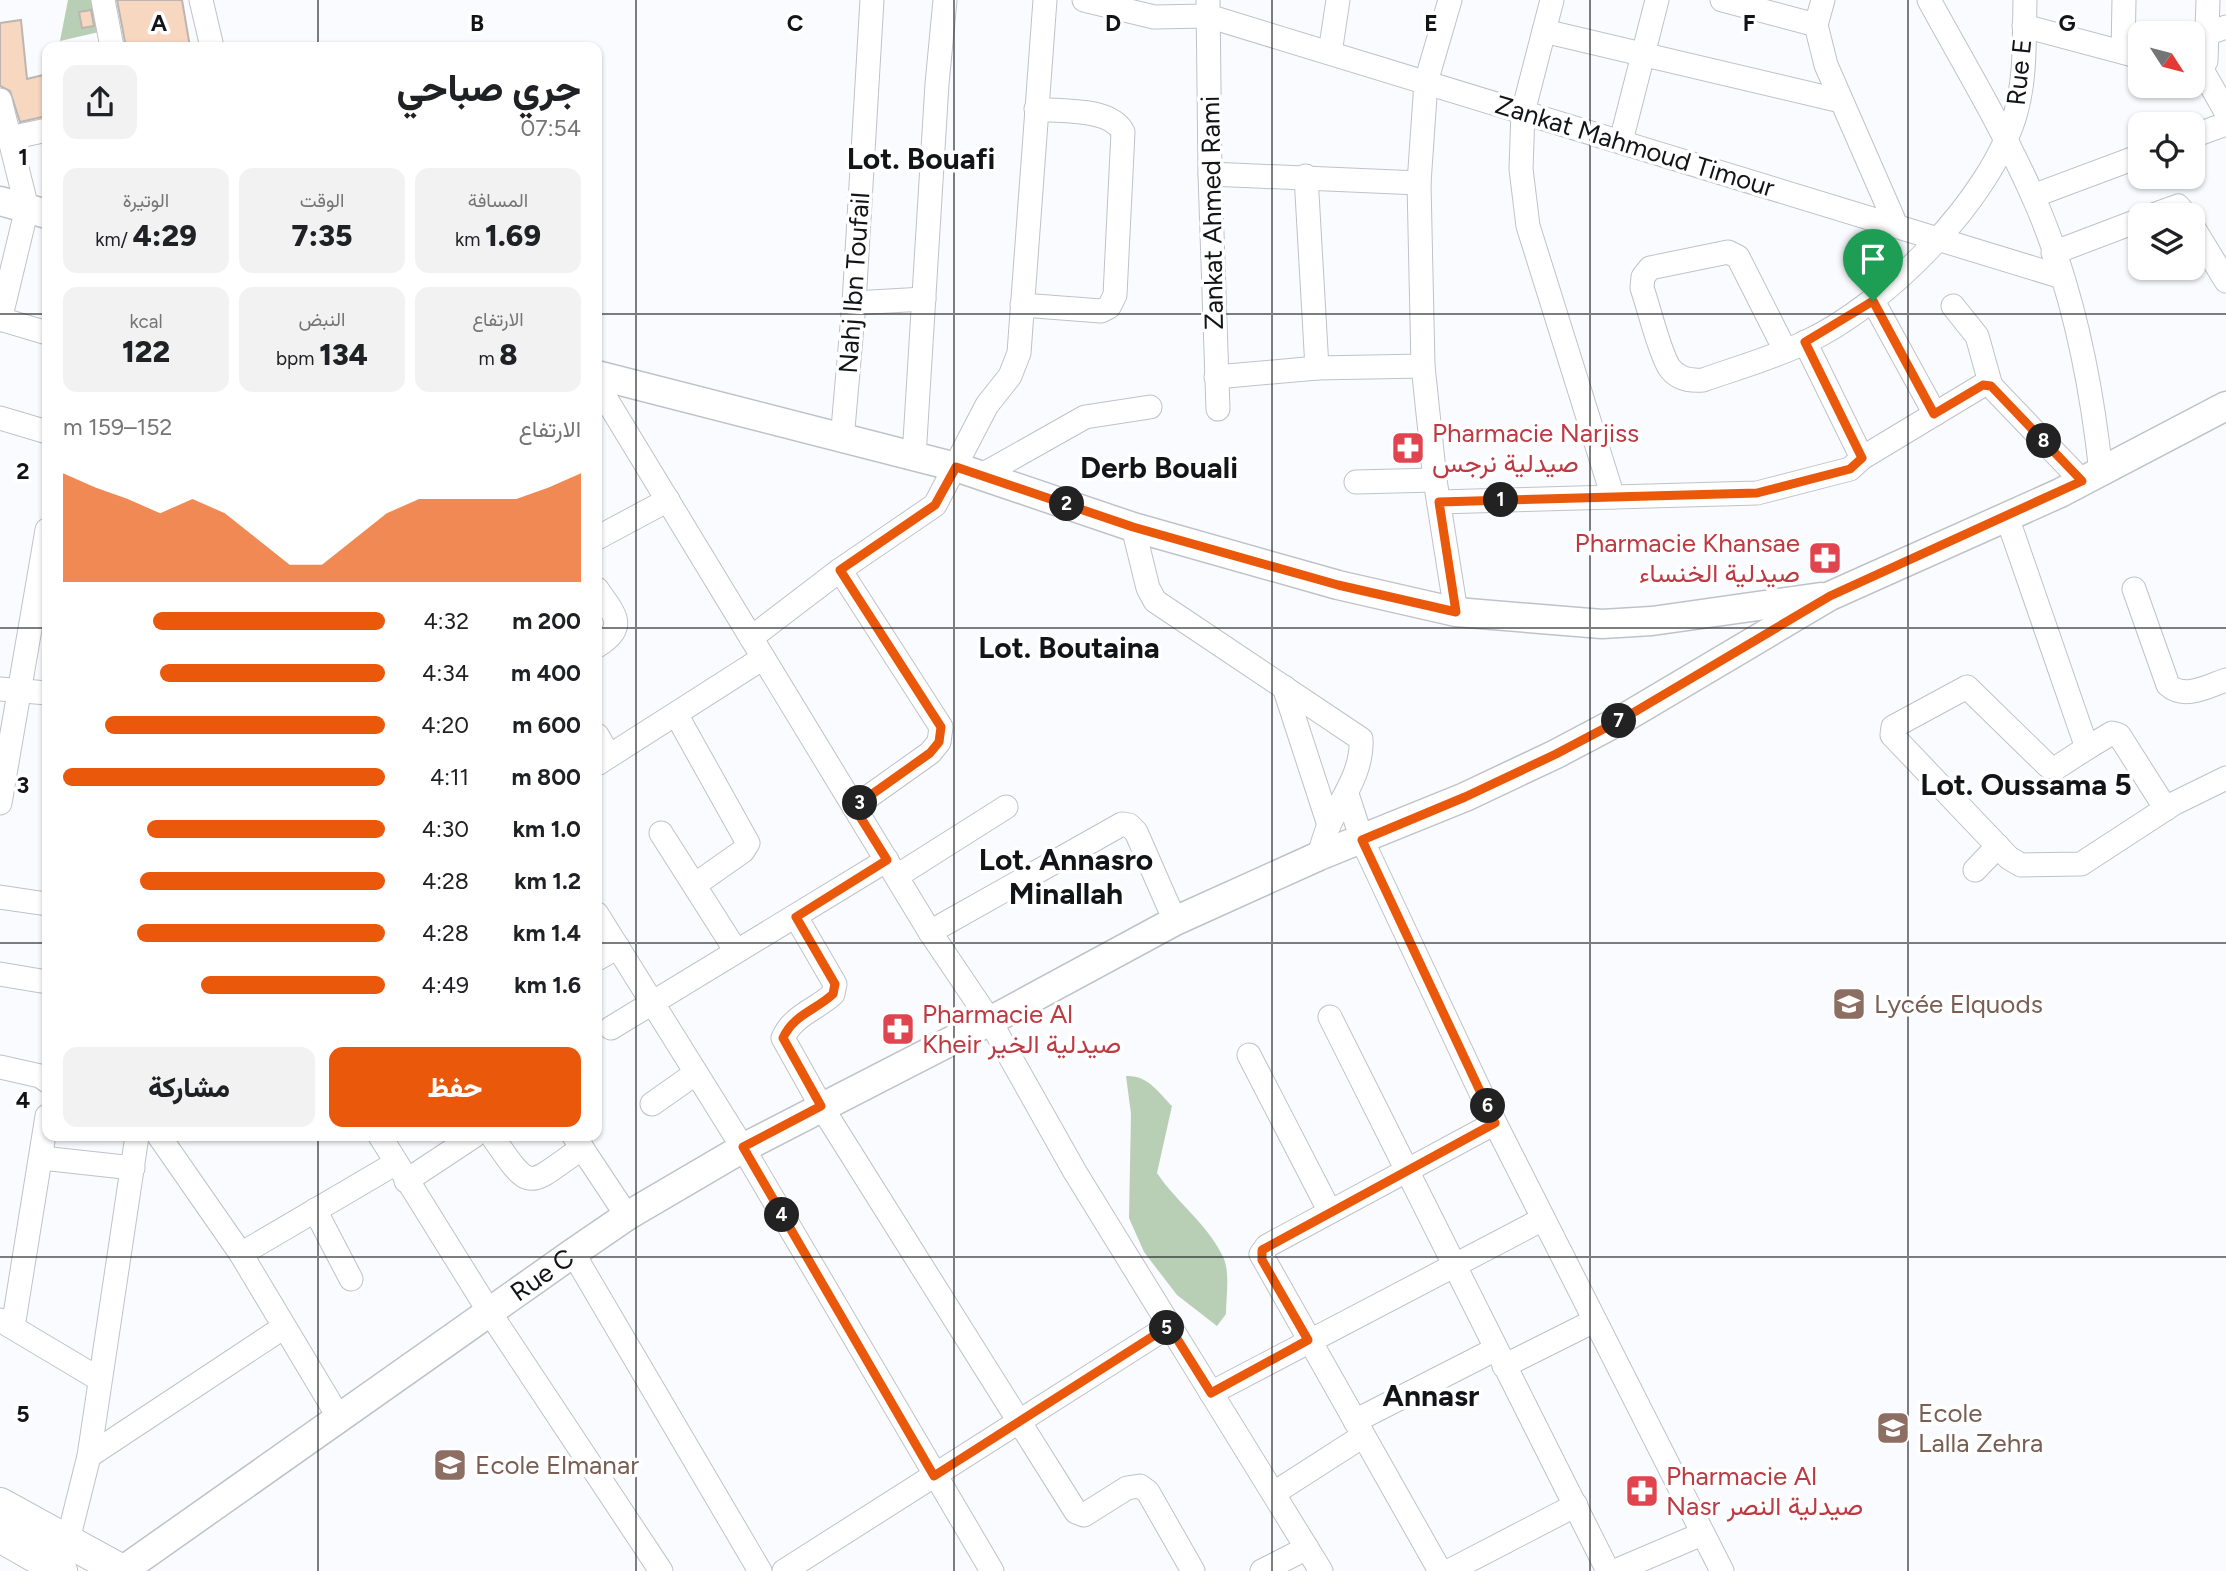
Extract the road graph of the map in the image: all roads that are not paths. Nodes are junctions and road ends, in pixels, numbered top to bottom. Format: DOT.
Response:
graph roads {
  1 [pos="103,0"];
  2 [pos="201,0"];
  3 [pos="872,0"];
  4 [pos="946,0"];
  5 [pos="1045,0"];
  6 [pos="1338,0"];
  7 [pos="1450,0"];
  8 [pos="1552,0"];
  9 [pos="1657,0"];
  10 [pos="1722,0"];
  11 [pos="1823,0"];
  12 [pos="1929,0"];
  13 [pos="2025,0"];
  14 [pos="2124,0"];
  15 [pos="2207,0"];
  16 [pos="1096,1"];
  17 [pos="1208,8"];
  18 [pos="1816,26"];
  19 [pos="2024,26"];
  20 [pos="2128,27"];
  21 [pos="2216,30"];
  22 [pos="1544,31"];
  23 [pos="111,42"];
  24 [pos="211,42"];
  25 [pos="1330,53"];
  26 [pos="2128,53"];
  27 [pos="1641,54"];
  28 [pos="2205,62"];
  29 [pos="2205,81"];
  30 [pos="1426,82"];
  31 [pos="0,100"];
  32 [pos="1840,101"];
  33 [pos="1036,109"];
  34 [pos="1523,112"];
  35 [pos="2226,112"];
  36 [pos="2226,124"];
  37 [pos="42,131"];
  38 [pos="2205,132"];
  39 [pos="10,138"];
  40 [pos="1621,141"];
  41 [pos="2006,142"];
  42 [pos="2128,160"];
  43 [pos="1210,174"];
  44 [pos="1306,176"];
  45 [pos="1419,183"];
  46 [pos="2033,196"];
  47 [pos="0,201"];
  48 [pos="37,211"];
  49 [pos="1896,225"];
  50 [pos="2128,225"];
  51 [pos="1937,238"];
  52 [pos="2205,247"];
  53 [pos="2053,253"];
  54 [pos="2062,277"];
  55 [pos="2226,281"];
  56 [pos="924,299"];
  57 [pos="1873,301"];
  58 [pos="854,303"];
  59 [pos="1022,305"];
  60 [pos="1953,306"];
  61 [pos="0,319"];
  62 [pos="42,332"];
  63 [pos="1795,346"];
  64 [pos="1423,366"];
  65 [pos="1317,368"];
  66 [pos="602,376"];
  67 [pos="1216,377"];
  68 [pos="1987,385"];
  69 [pos="602,392"];
  70 [pos="2226,406"];
  71 [pos="1150,407"];
  72 [pos="1218,410"];
  73 [pos="1934,414"];
  74 [pos="0,418"];
  75 [pos="42,431"];
  76 [pos="842,440"];
  77 [pos="914,457"];
  78 [pos="1862,458"];
  79 [pos="969,471"];
  80 [pos="2092,477"];
  81 [pos="1356,482"];
  82 [pos="1437,491"];
  83 [pos="1613,497"];
  84 [pos="668,500"];
  85 [pos="2007,517"];
  86 [pos="1133,527"];
  87 [pos="602,535"];
  88 [pos="42,552"];
  89 [pos="840,570"];
  90 [pos="2134,589"];
  91 [pos="1830,596"];
  92 [pos="602,597"];
  93 [pos="1456,612"];
  94 [pos="602,643"];
  95 [pos="757,648"];
  96 [pos="2226,680"];
  97 [pos="1284,687"];
  98 [pos="10,690"];
  99 [pos="42,693"];
  100 [pos="676,714"];
  101 [pos="2087,748"];
  102 [pos="603,760"];
  103 [pos="2226,778"];
  104 [pos="1347,794"];
  105 [pos="0,803"];
  106 [pos="854,807"];
  107 [pos="1006,807"];
  108 [pos="2166,809"];
  109 [pos="1329,825"];
  110 [pos="661,833"];
  111 [pos="1362,840"];
  112 [pos="1998,846"];
  113 [pos="1319,856"];
  114 [pos="892,868"];
  115 [pos="1975,870"];
  116 [pos="696,884"];
  117 [pos="0,897"];
  118 [pos="42,903"];
  119 [pos="796,917"];
  120 [pos="1175,921"];
  121 [pos="602,922"];
  122 [pos="930,932"];
  123 [pos="618,947"];
  124 [pos="736,951"];
  125 [pos="602,956"];
  126 [pos="0,974"];
  127 [pos="42,981"];
  128 [pos="653,1003"];
  129 [pos="1330,1017"];
  130 [pos="990,1021"];
  131 [pos="611,1028"];
  132 [pos="1248,1055"];
  133 [pos="0,1068"];
  134 [pos="696,1073"];
  135 [pos="42,1077"];
  136 [pos="653,1104"];
  137 [pos="821,1106"];
  138 [pos="1495,1123"];
  139 [pos="44,1141"];
  140 [pos="137,1141"];
  141 [pos="162,1141"];
  142 [pos="383,1141"];
  143 [pos="464,1141"];
  144 [pos="495,1141"];
  145 [pos="578,1142"];
  146 [pos="743,1147"];
  147 [pos="42,1158"];
  148 [pos="133,1168"];
  149 [pos="1406,1169"];
  150 [pos="401,1172"];
  151 [pos="315,1210"];
  152 [pos="1329,1210"];
  153 [pos="627,1216"];
  154 [pos="1544,1219"];
  155 [pos="573,1253"];
  156 [pos="240,1254"];
  157 [pos="1453,1264"];
  158 [pos="351,1279"];
  159 [pos="490,1313"];
  160 [pos="1594,1321"];
  161 [pos="6,1323"];
  162 [pos="1169,1326"];
  163 [pos="284,1327"];
  164 [pos="1308,1340"];
  165 [pos="1500,1358"];
  166 [pos="99,1379"];
  167 [pos="1211,1393"];
  168 [pos="338,1416"];
  169 [pos="1019,1423"];
  170 [pos="1359,1429"];
  171 [pos="89,1456"];
  172 [pos="934,1476"];
  173 [pos="1274,1493"];
  174 [pos="0,1504"];
  175 [pos="1576,1505"];
  176 [pos="1702,1534"];
  177 [pos="0,1536"];
  178 [pos="1307,1548"];
  179 [pos="63,1564"];
  180 [pos="122,1571"];
  181 [pos="661,1571"];
  182 [pos="760,1571"];
  183 [pos="784,1571"];
  184 [pos="992,1571"];
  185 [pos="1193,1571"];
  186 [pos="1262,1571"];
  187 [pos="1321,1571"];
  188 [pos="1440,1571"];
  189 [pos="1449,1571"];
  190 [pos="1608,1571"];
  191 [pos="1615,1571"];
  192 [pos="1722,1571"];
  1 -- 23 [label="street"];
  2 -- 24 [label="street"];
  3 -- 58 [label="street, Nahj Ibn Toufail"];
  4 -- 56 [label="street"];
  5 -- 33 [label="street"];
  6 -- 25 [label="street"];
  7 -- 30 [label="street"];
  8 -- 22 [label="street"];
  9 -- 27 [label="street"];
  10 -- 18 [label="street"];
  11 -- 18 [label="street"];
  12 -- 41 [label="street"];
  13 -- 19 [label="street, Rue E"];
  14 -- 20 [label="street"];
  15 -- 21 [label="street"];
  16 -- 17 [label="street, Zankat Mahmoud Timour"];
  17 -- 25 [label="street, Zankat Mahmoud Timour"];
  17 -- 43 [label="street, Zankat Ahmed Rami"];
  18 -- 32 [label="street"];
  19 -- 26 [label="street"];
  19 -- 41 [label="street, Rue E"];
  21 -- 28 [label="street"];
  22 -- 27 [label="street"];
  22 -- 34 [label="street"];
  25 -- 30 [label="street, Zankat Mahmoud Timour"];
  27 -- 32 [label="street"];
  27 -- 40 [label="street"];
  29 -- 35 [label="street"];
  30 -- 34 [label="street, Zankat Mahmoud Timour"];
  30 -- 45 [label="street"];
  31 -- 39 [label="street"];
  32 -- 49 [label="street"];
  33 -- 59 [label="street"];
  33 -- 59 [label="street"];
  34 -- 40 [label="street, Zankat Mahmoud Timour"];
  34 -- 83 [label="street"];
  36 -- 38 [label="street"];
  37 -- 39 [label="street"];
  39 -- 48 [label="street"];
  40 -- 49 [label="street, Zankat Mahmoud Timour"];
  41 -- 46 [label="street"];
  41 -- 51 [label="street, Rue E"];
  42 -- 46 [label="street"];
  43 -- 44 [label="street"];
  43 -- 67 [label="street, Zankat Ahmed Rami"];
  44 -- 45 [label="street"];
  44 -- 65 [label="street"];
  45 -- 64 [label="street"];
  46 -- 53 [label="street"];
  47 -- 48 [label="street"];
  48 -- 61 [label="street"];
  49 -- 51 [label="street, Zankat Mahmoud Timour"];
  50 -- 53 [label="street"];
  51 -- 54 [label="street, Zankat Mahmoud Timour"];
  51 -- 57 [label="street, Rue E"];
  52 -- 55 [label="street"];
  53 -- 54 [label="street"];
  54 -- 80 [label="street"];
  56 -- 58 [label="street"];
  56 -- 77 [label="street"];
  57 -- 63 [label="street, Rue E"];
  57 -- 73 [label="street"];
  58 -- 76 [label="street, Nahj Ibn Toufail"];
  59 -- 79 [label="street"];
  60 -- 68 [label="street"];
  61 -- 62 [label="street"];
  63 -- 63 [label="street"];
  63 -- 78 [label="street"];
  64 -- 65 [label="street"];
  64 -- 82 [label="street"];
  65 -- 67 [label="street"];
  66 -- 76 [label="street"];
  67 -- 72 [label="street, Zankat Ahmed Rami"];
  68 -- 73 [label="street"];
  68 -- 80 [label="street"];
  69 -- 84 [label="street"];
  70 -- 80 [label="street"];
  71 -- 79 [label="street"];
  73 -- 78 [label="street"];
  74 -- 75 [label="street"];
  76 -- 77 [label="street"];
  77 -- 79 [label="street"];
  78 -- 83 [label="street"];
  79 -- 86 [label="street"];
  79 -- 89 [label="street"];
  80 -- 85 [label="street"];
  81 -- 82 [label="street"];
  82 -- 83 [label="street"];
  82 -- 93 [label="street"];
  84 -- 87 [label="street"];
  84 -- 95 [label="street"];
  85 -- 91 [label="street"];
  85 -- 101 [label="street"];
  86 -- 93 [label="street"];
  86 -- 97 [label="street"];
  88 -- 98 [label="street"];
  89 -- 95 [label="street"];
  89 -- 106 [label="street"];
  90 -- 96 [label="street"];
  91 -- 93 [label="street"];
  91 -- 111 [label="street, Rue C"];
  92 -- 94 [label="street"];
  95 -- 100 [label="street"];
  95 -- 106 [label="street"];
  97 -- 104 [label="street"];
  97 -- 109 [label="street"];
  98 -- 99 [label="street"];
  98 -- 105 [label="street"];
  100 -- 102 [label="street"];
  100 -- 116 [label="street"];
  101 -- 108 [label="street"];
  101 -- 112 [label="street"];
  103 -- 108 [label="street"];
  104 -- 109 [label="street"];
  104 -- 111 [label="street"];
  106 -- 114 [label="street"];
  107 -- 114 [label="street"];
  108 -- 112 [label="street"];
  109 -- 113 [label="street"];
  110 -- 116 [label="street"];
  111 -- 113 [label="street, Rue C"];
  111 -- 138 [label="street"];
  112 -- 115 [label="street"];
  113 -- 120 [label="street, Rue C"];
  114 -- 119 [label="street"];
  114 -- 122 [label="street"];
  116 -- 124 [label="street"];
  117 -- 118 [label="street"];
  119 -- 124 [label="street"];
  119 -- 137 [label="street"];
  120 -- 122 [label="street"];
  120 -- 130 [label="street, Rue C"];
  121 -- 123 [label="street"];
  122 -- 130 [label="street"];
  123 -- 125 [label="street"];
  123 -- 128 [label="street"];
  124 -- 128 [label="street"];
  126 -- 127 [label="street"];
  128 -- 131 [label="street"];
  128 -- 134 [label="street"];
  129 -- 149 [label="street"];
  130 -- 137 [label="street, Rue C"];
  130 -- 162 [label="street"];
  132 -- 152 [label="street"];
  133 -- 135 [label="street"];
  134 -- 136 [label="street"];
  134 -- 146 [label="street"];
  137 -- 146 [label="street, Rue C"];
  137 -- 169 [label="street"];
  138 -- 149 [label="street"];
  138 -- 154 [label="street"];
  139 -- 147 [label="street"];
  140 -- 148 [label="street"];
  141 -- 156 [label="street"];
  142 -- 150 [label="street"];
  143 -- 150 [label="street"];
  144 -- 145 [label="street"];
  145 -- 153 [label="street"];
  146 -- 153 [label="street, Rue C"];
  146 -- 172 [label="street"];
  147 -- 148 [label="street"];
  147 -- 161 [label="street"];
  148 -- 166 [label="street"];
  149 -- 152 [label="street"];
  149 -- 157 [label="street"];
  150 -- 151 [label="street"];
  150 -- 159 [label="street"];
  151 -- 156 [label="street"];
  151 -- 158 [label="street"];
  152 -- 164 [label="street"];
  153 -- 155 [label="street, Rue C"];
  154 -- 157 [label="street"];
  154 -- 160 [label="street"];
  155 -- 159 [label="street, Rue C"];
  155 -- 182 [label="street"];
  156 -- 163 [label="street"];
  157 -- 164 [label="street"];
  157 -- 165 [label="street"];
  159 -- 168 [label="street, Rue C"];
  159 -- 181 [label="street"];
  160 -- 165 [label="street"];
  160 -- 176 [label="street"];
  161 -- 166 [label="street"];
  162 -- 167 [label="street"];
  162 -- 169 [label="street"];
  163 -- 168 [label="street"];
  163 -- 171 [label="street"];
  164 -- 167 [label="street"];
  164 -- 170 [label="street"];
  165 -- 170 [label="street"];
  165 -- 175 [label="street"];
  166 -- 171 [label="street"];
  167 -- 173 [label="street"];
  168 -- 180 [label="street, Rue C"];
  169 -- 172 [label="street"];
  169 -- 185 [label="street"];
  170 -- 173 [label="street"];
  170 -- 188 [label="street"];
  171 -- 179 [label="street"];
  172 -- 183 [label="street"];
  172 -- 184 [label="street"];
  173 -- 178 [label="street"];
  174 -- 179 [label="main road"];
  175 -- 189 [label="street"];
  175 -- 190 [label="street"];
  176 -- 191 [label="street"];
  176 -- 192 [label="street"];
  177 -- 179 [label="main road"];
  178 -- 186 [label="street"];
  178 -- 187 [label="street"];
  179 -- 180 [label="main road"];
}
